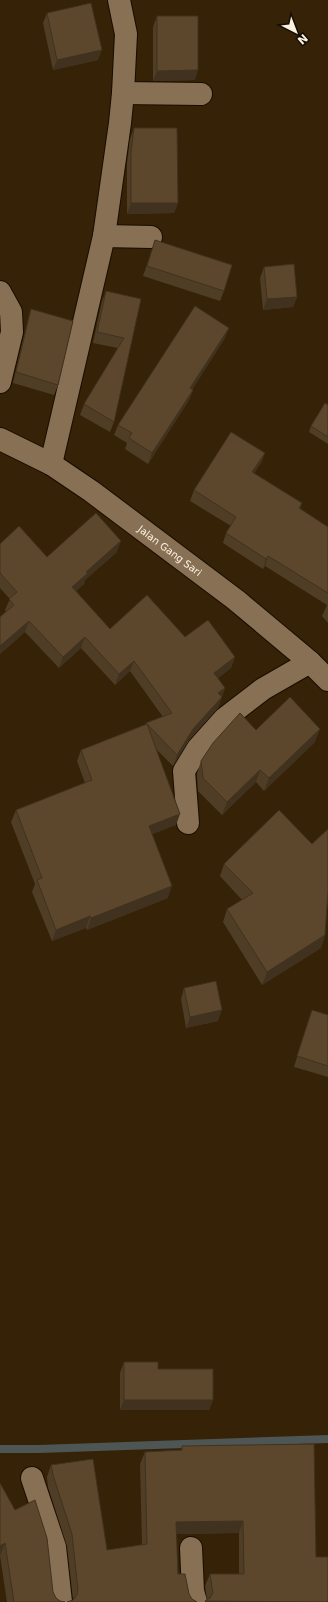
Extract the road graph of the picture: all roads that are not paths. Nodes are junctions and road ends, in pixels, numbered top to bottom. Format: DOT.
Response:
graph roads {
  1 [pos="119,0"];
  2 [pos="123,93"];
  3 [pos="201,94"];
  4 [pos="104,236"];
  5 [pos="151,237"];
  6 [pos="0,292"];
  7 [pos="0,382"];
  8 [pos="0,439"];
  9 [pos="51,464"];
  10 [pos="310,662"];
  11 [pos="328,680"];
  12 [pos="188,823"];
  13 [pos="32,1478"];
  14 [pos="191,1548"];
  15 [pos="61,1602"];
  16 [pos="196,1602"];
  1 -- 2 [label="street"];
  2 -- 3 [label="street"];
  2 -- 4 [label="street"];
  4 -- 5 [label="street"];
  4 -- 9 [label="street"];
  6 -- 7 [label="street"];
  8 -- 9 [label="street, Jalan Gang Sari"];
  9 -- 10 [label="street, Jalan Gang Sari"];
  10 -- 11 [label="street, Jalan Gang Sari"];
  10 -- 12 [label="street"];
  13 -- 15 [label="street"];
  14 -- 16 [label="street"];
}
